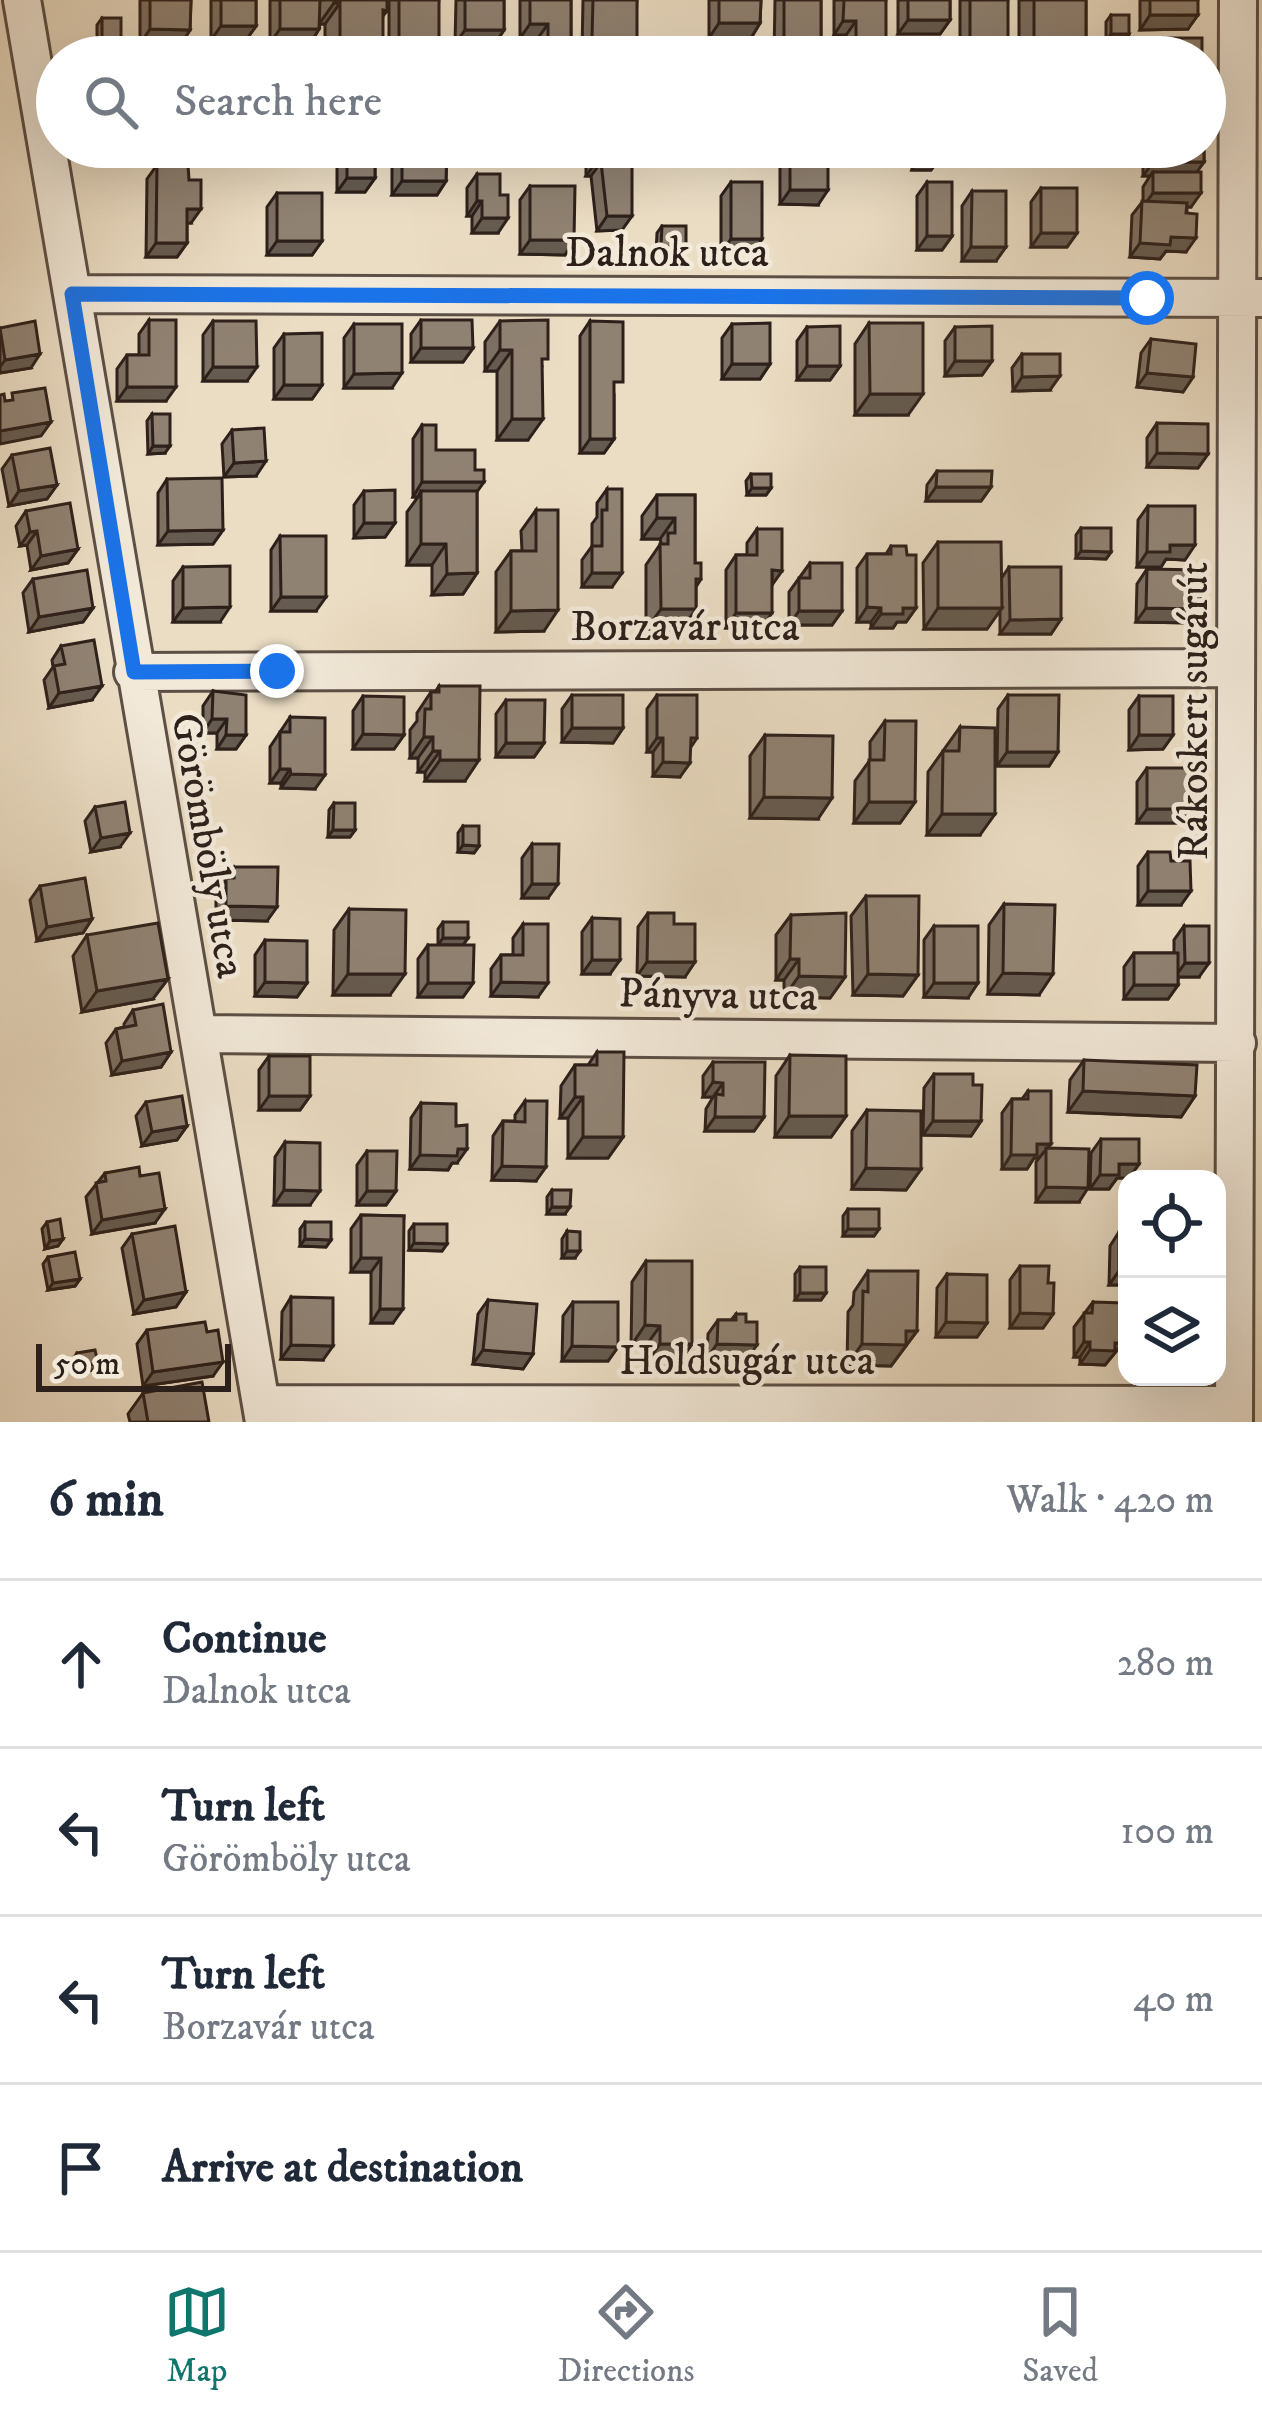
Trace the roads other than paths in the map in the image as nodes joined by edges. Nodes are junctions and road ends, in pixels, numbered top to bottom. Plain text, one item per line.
1 (22, 0) edge
2 (1238, 0) edge
3 (36, 82) edge
4 (51, 168) edge
5 (72, 294) junction
6 (1251, 298) edge
7 (1236, 668) junction
8 (134, 672) junction
9 (198, 1034) junction
10 (1237, 1043) junction
11 (263, 1413) edge
12 (1234, 1413) edge

1 - 3 street, Görömböly utca
2 - 6 street, Rákoskert sugárút
4 - 5 street, Görömböly utca
5 - 6 street, Dalnok utca
5 - 8 street, Görömböly utca
6 - 7 street, Rákoskert sugárút
7 - 8 street, Borzavár utca
7 - 10 street, Rákoskert sugárút
8 - 9 street, Görömböly utca
9 - 10 street, Pányva utca
9 - 11 street, Görömböly utca
10 - 12 street, Rákoskert sugárút
11 - 12 street, Holdsugár utca

